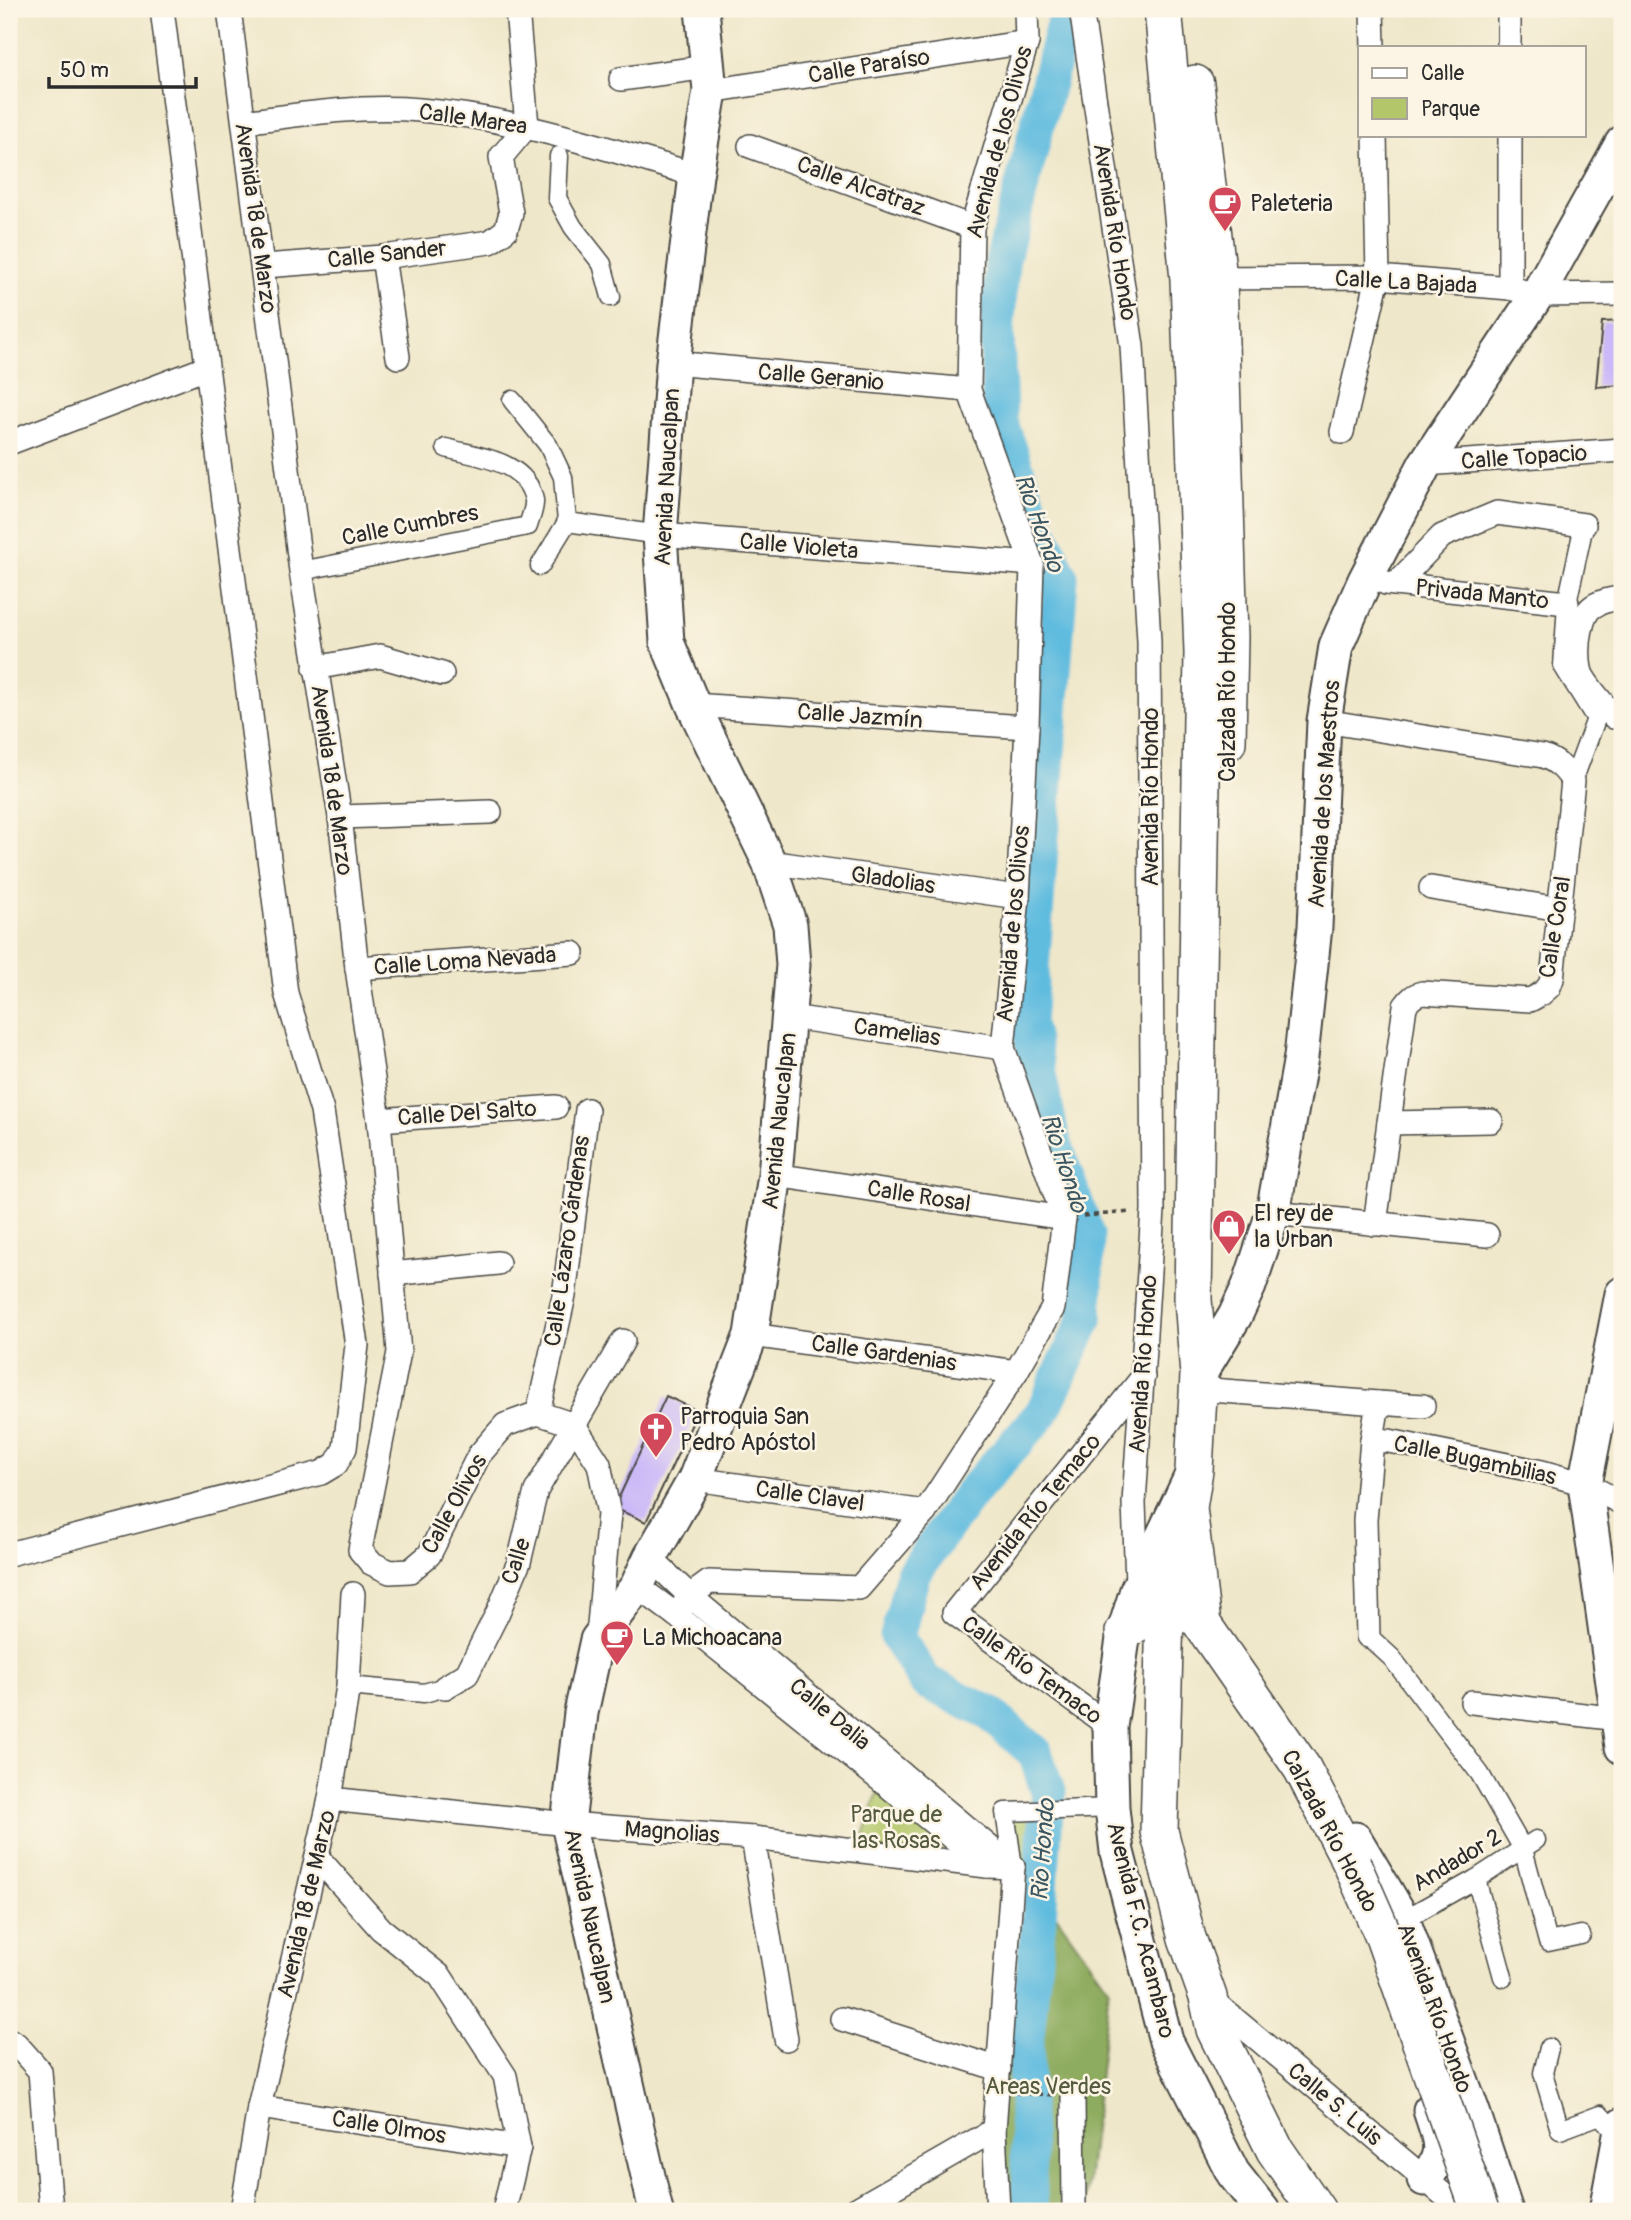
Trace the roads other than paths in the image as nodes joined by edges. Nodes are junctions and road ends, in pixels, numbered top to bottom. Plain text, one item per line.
1 (162, 9) edge
2 (229, 9) edge
3 (517, 9) edge
4 (702, 9) edge
5 (1026, 9) edge
6 (1081, 9) edge
7 (1163, 9) edge
8 (1186, 9) edge
9 (1372, 9) edge
10 (1509, 9) edge
11 (1027, 42) junction
12 (1373, 46) edge
13 (1509, 46) edge
14 (621, 79) dead end
15 (708, 79) junction
16 (244, 122) junction
17 (527, 126) junction
18 (1375, 136) edge
19 (1510, 136) edge
20 (750, 146) dead end
21 (1620, 152) edge
22 (559, 156) dead end
23 (696, 175) junction
24 (972, 227) junction
25 (383, 257) junction
26 (264, 266) junction
27 (1378, 277) junction
28 (1204, 278) junction
29 (1523, 292) junction
30 (1622, 294) edge
31 (611, 297) dead end
32 (398, 357) dead end
33 (673, 363) junction
34 (206, 368) junction
35 (969, 390) junction
36 (512, 400) dead end
37 (1342, 432) dead end
38 (9, 443) edge
39 (446, 448) dead end
40 (1622, 450) edge
41 (1425, 464) junction
42 (567, 522) junction
43 (1584, 525) joint
44 (660, 535) junction
45 (1032, 564) junction
46 (540, 566) dead end
47 (301, 572) junction
48 (1381, 582) junction
49 (1622, 598) edge
50 (1567, 603) junction
51 (315, 668) junction
52 (442, 674) dead end
53 (693, 705) junction
54 (1614, 717) dead end
55 (1324, 720) junction
56 (1027, 727) junction
57 (1573, 781) junction
58 (490, 812) dead end
59 (340, 817) junction
60 (769, 862) junction
61 (1431, 888) dead end
62 (1018, 897) junction
63 (1560, 909) junction
64 (573, 953) dead end
65 (358, 968) junction
66 (791, 1017) junction
67 (1003, 1048) junction
68 (556, 1107) dead end
69 (587, 1110) dead end
70 (379, 1119) junction
71 (1491, 1121) dead end
72 (1390, 1122) junction
73 (775, 1175) junction
74 (1273, 1213) junction
75 (1073, 1217) junction
76 (1375, 1224) junction
77 (1487, 1235) dead end
78 (498, 1263) dead end
79 (392, 1274) junction
80 (1622, 1294) edge
81 (751, 1335) junction
82 (624, 1341) dead end
83 (1016, 1372) junction
84 (1143, 1377) junction
85 (1198, 1382) junction
86 (1378, 1403) junction
87 (1423, 1406) dead end
88 (538, 1413) junction
89 (573, 1425) junction
90 (1372, 1440) junction
91 (1194, 1470) junction
92 (695, 1479) junction
93 (1585, 1484) junction
94 (1622, 1503) edge
95 (1188, 1508) junction
96 (925, 1512) junction
97 (360, 1550) joint
98 (9, 1554) edge
99 (644, 1572) junction
100 (354, 1594) dead end
101 (690, 1596) junction
102 (1151, 1601) junction
103 (954, 1613) joint
104 (676, 1615) junction
105 (1202, 1624) junction
106 (1124, 1632) joint
107 (1368, 1636) joint
108 (597, 1640) junction
109 (348, 1686) junction
110 (445, 1687) joint
111 (1472, 1702) dead end
112 (1110, 1727) junction
113 (833, 1729) junction
114 (1621, 1733) edge
115 (1302, 1768) junction
116 (330, 1799) junction
117 (1112, 1808) junction
118 (568, 1824) junction
119 (753, 1838) junction
120 (1529, 1844) junction
121 (317, 1857) junction
122 (987, 1866) junction
123 (1013, 1867) junction
124 (1476, 1879) junction
125 (1403, 1920) junction
126 (1581, 1935) dead end
127 (1503, 1978) dead end
128 (1208, 1997) junction
129 (842, 2019) dead end
130 (786, 2039) dead end
131 (9, 2040) edge
132 (1549, 2048) dead end
133 (999, 2069) junction
134 (1065, 2096) road end
135 (259, 2107) junction
136 (1474, 2112) junction
137 (994, 2130) junction
138 (1620, 2130) edge
139 (519, 2147) junction
140 (1424, 2179) junction
141 (51, 2211) edge
142 (242, 2211) edge
143 (504, 2211) edge
144 (656, 2211) edge
145 (853, 2211) edge
146 (998, 2211) edge
147 (1074, 2211) edge
148 (1263, 2211) edge
149 (1317, 2211) edge
150 (1334, 2211) edge
151 (1463, 2211) edge
152 (1480, 2211) edge
153 (1506, 2211) edge
154 (1606, 2211) edge

1 - 34 street
2 - 16 street, Avenida 18 de Marzo
3 - 17 street
4 - 15 main road, Avenida Naucalpan
5 - 11 street, Avenida de los Olivos
6 - 84 street, Avenida Río Hondo
7 - 28 main road, Calzada Río Hondo
8 - 28 main road, Calzada Río Hondo
9 - 12 street
10 - 13 street
11 - 15 street, Calle Paraíso
11 - 24 street, Avenida de los Olivos
14 - 15 street
15 - 23 main road, Avenida Naucalpan
16 - 17 street, Calle Marea
16 - 26 street, Avenida 18 de Marzo
17 - 23 street, Calle Marea
17 - 25 street, Calle Sander
18 - 27 street
19 - 29 street
20 - 24 street, Calle Alcatraz
21 - 29 main road, Avenida de los Maestros
22 - 31 street
23 - 33 main road, Avenida Naucalpan
24 - 35 street, Avenida de los Olivos
25 - 26 street, Calle Sander
25 - 32 street
26 - 47 street, Avenida 18 de Marzo
27 - 28 street, Calle La Bajada
27 - 29 street, Calle La Bajada
27 - 37 street
28 - 85 main road, Calzada Río Hondo
29 - 30 street, Calle La Bajada
29 - 41 main road, Avenida de los Maestros
33 - 35 street, Calle Geranio
33 - 44 main road, Avenida Naucalpan
34 - 38 street
34 - 98 street
35 - 45 street, Avenida de los Olivos
36 - 42 street
39 - 47 street, Calle Cumbres
40 - 41 street, Calle Topacio
41 - 48 main road, Avenida de los Maestros
42 - 44 street, Calle Violeta
42 - 46 street
43 - 48 street, Privada Manto
43 - 50 street
44 - 45 street, Calle Violeta
44 - 53 main road, Avenida Naucalpan
45 - 56 street, Avenida de los Olivos
47 - 51 street, Avenida 18 de Marzo
48 - 50 street, Privada Manto
48 - 55 main road, Avenida de los Maestros
49 - 54 street
50 - 57 street
51 - 52 street
51 - 59 street, Avenida 18 de Marzo
53 - 56 street, Calle Jazmín
53 - 60 main road, Avenida Naucalpan
55 - 57 street
55 - 74 main road, Avenida de los Maestros
56 - 62 street, Avenida de los Olivos
57 - 63 street, Calle Coral
58 - 59 street
59 - 65 street, Avenida 18 de Marzo
60 - 62 street, Gladolias
60 - 66 main road, Avenida Naucalpan
61 - 63 street
62 - 67 street, Avenida de los Olivos
63 - 72 street, Calle Coral
64 - 65 street, Calle Loma Nevada
65 - 70 street, Avenida 18 de Marzo
66 - 67 street, Camelias
66 - 73 main road, Avenida Naucalpan
67 - 75 street, Avenida de los Olivos
68 - 70 street, Calle Del Salto
69 - 88 street, Calle Lázaro Cárdenas
70 - 79 street, Avenida 18 de Marzo
71 - 72 street
72 - 76 street, Calle Coral
73 - 75 street, Calle Rosal
73 - 81 main road, Avenida Naucalpan
74 - 76 street
74 - 85 main road, Avenida de los Maestros
75 - 83 street, Avenida de los Olivos
76 - 77 street
78 - 79 street
79 - 97 street, Avenida 18 de Marzo
80 - 93 main road
81 - 83 street, Calle Gardenias
81 - 92 main road, Avenida Naucalpan
82 - 89 street, Calle
83 - 96 street, Avenida de los Olivos
84 - 102 street, Avenida Río Hondo
84 - 103 street, Avenida Río Temaco
85 - 86 street, Calle Bugambilias
85 - 91 main road, Calzada Río Hondo
86 - 87 street
86 - 90 street, Calle Bugambilias
88 - 89 street
88 - 97 street, Calle Olivos
89 - 108 street
89 - 110 street, Calle
90 - 93 street, Calle Bugambilias
90 - 107 street
91 - 95 main road, Calzada Río Hondo
91 - 102 main road, Avenida F.C. Acambaro
92 - 96 street, Calle Clavel
92 - 99 main road, Avenida Naucalpan
93 - 94 street, Calle Bugambilias
93 - 114 main road
95 - 102 main road, Avenida F.C. Acambaro
95 - 105 main road, Calzada Río Hondo
96 - 101 street, Avenida de los Olivos
99 - 101 street, Calle Dalia
99 - 104 street, Calle Dalia
99 - 108 main road, Avenida Naucalpan
100 - 109 street, Avenida 18 de Marzo
101 - 104 street, Avenida de los Olivos
101 - 113 street, Calle Dalia
102 - 105 main road
102 - 106 main road
102 - 128 main road, Avenida F.C. Acambaro
103 - 112 street, Calle Río Temaco
104 - 113 street, Calle Dalia
105 - 115 main road, Calzada Río Hondo
106 - 112 main road, Avenida F.C. Acambaro
107 - 120 street
108 - 118 main road, Avenida Naucalpan
109 - 110 street
109 - 116 street, Avenida 18 de Marzo
111 - 114 street
112 - 117 main road, Avenida F.C. Acambaro
113 - 122 street, Calle Dalia
113 - 123 street, Calle Dalia
115 - 125 main road, Avenida Río Hondo
115 - 140 main road, Avenida Río Hondo
115 - 152 main road, Calzada Río Hondo, bridge
116 - 118 street, Magnolias
116 - 121 street, Avenida 18 de Marzo
117 - 123 street
117 - 148 main road, Avenida F.C. Acambaro
118 - 119 street, Magnolias
118 - 144 main road, Avenida Naucalpan
119 - 122 street, Magnolias
119 - 130 street
120 - 124 street, Andador 2
120 - 126 street
121 - 135 street, Avenida 18 de Marzo
121 - 139 street
122 - 123 street, Magnolias
123 - 133 street
124 - 125 street, Andador 2
124 - 127 street
125 - 136 main road, Avenida Río Hondo
128 - 140 street, Calle S. Luis
128 - 149 main road, Avenida F.C. Acambaro
128 - 150 main road, Avenida F.C. Acambaro
129 - 133 street
131 - 141 street
132 - 138 street
133 - 137 street
134 - 147 street
135 - 139 street, Calle Olmos
135 - 142 street, Avenida 18 de Marzo
136 - 140 main road
136 - 153 main road, Avenida Río Hondo
137 - 145 street
137 - 146 street
138 - 154 main road
139 - 143 street
140 - 151 street, Calle S. Luis

